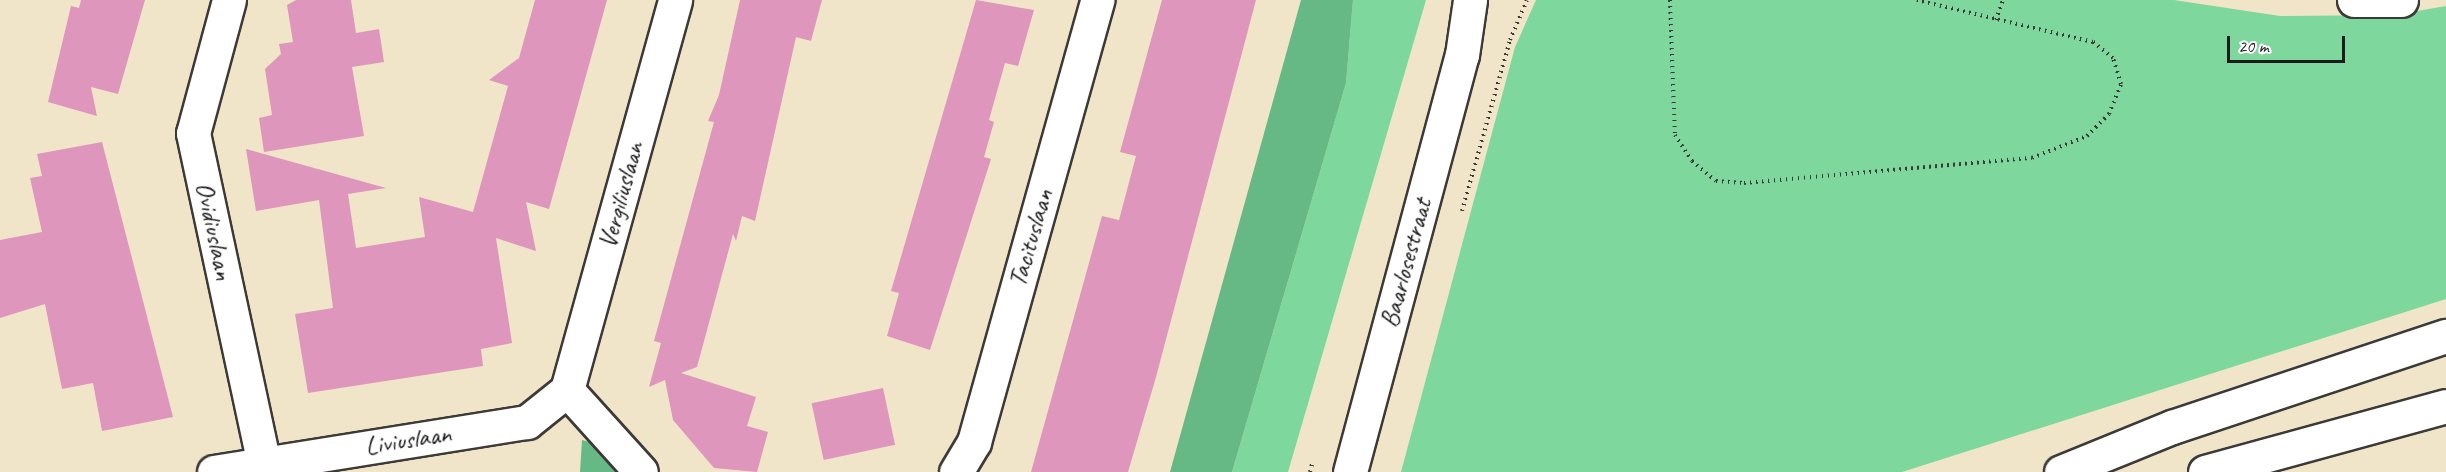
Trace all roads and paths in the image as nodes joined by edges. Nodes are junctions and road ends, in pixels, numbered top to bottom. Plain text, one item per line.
1 (229, 0) edge
2 (675, 0) edge
3 (1097, 0) edge
4 (1470, 0) edge
5 (1488, 0) edge
6 (1670, 0) edge
7 (1917, 0) edge
8 (2003, 0) edge
9 (2354, 0) edge
10 (2401, 0) edge
11 (1996, 20) junction
12 (1462, 55) junction
13 (2446, 336) edge
14 (567, 390) junction
15 (2446, 406) edge
16 (240, 469) edge
17 (641, 472) edge
18 (956, 472) edge
19 (1350, 472) edge
20 (2061, 472) edge
21 (2205, 472) edge

1 - 16 main road, Ovidiuslaan
2 - 14 main road, Vergiliuslaan
3 - 18 main road, Tacituslaan
4 - 12 main road, Baarlosestraat
5 - 12 main road, Baarlosestraat
6 - 11 path
7 - 11 path
8 - 11 path
9 - 10 main road
12 - 19 main road, Baarlosestraat
13 - 20 main road
14 - 16 main road, Liviuslaan
14 - 17 main road
15 - 21 main road

